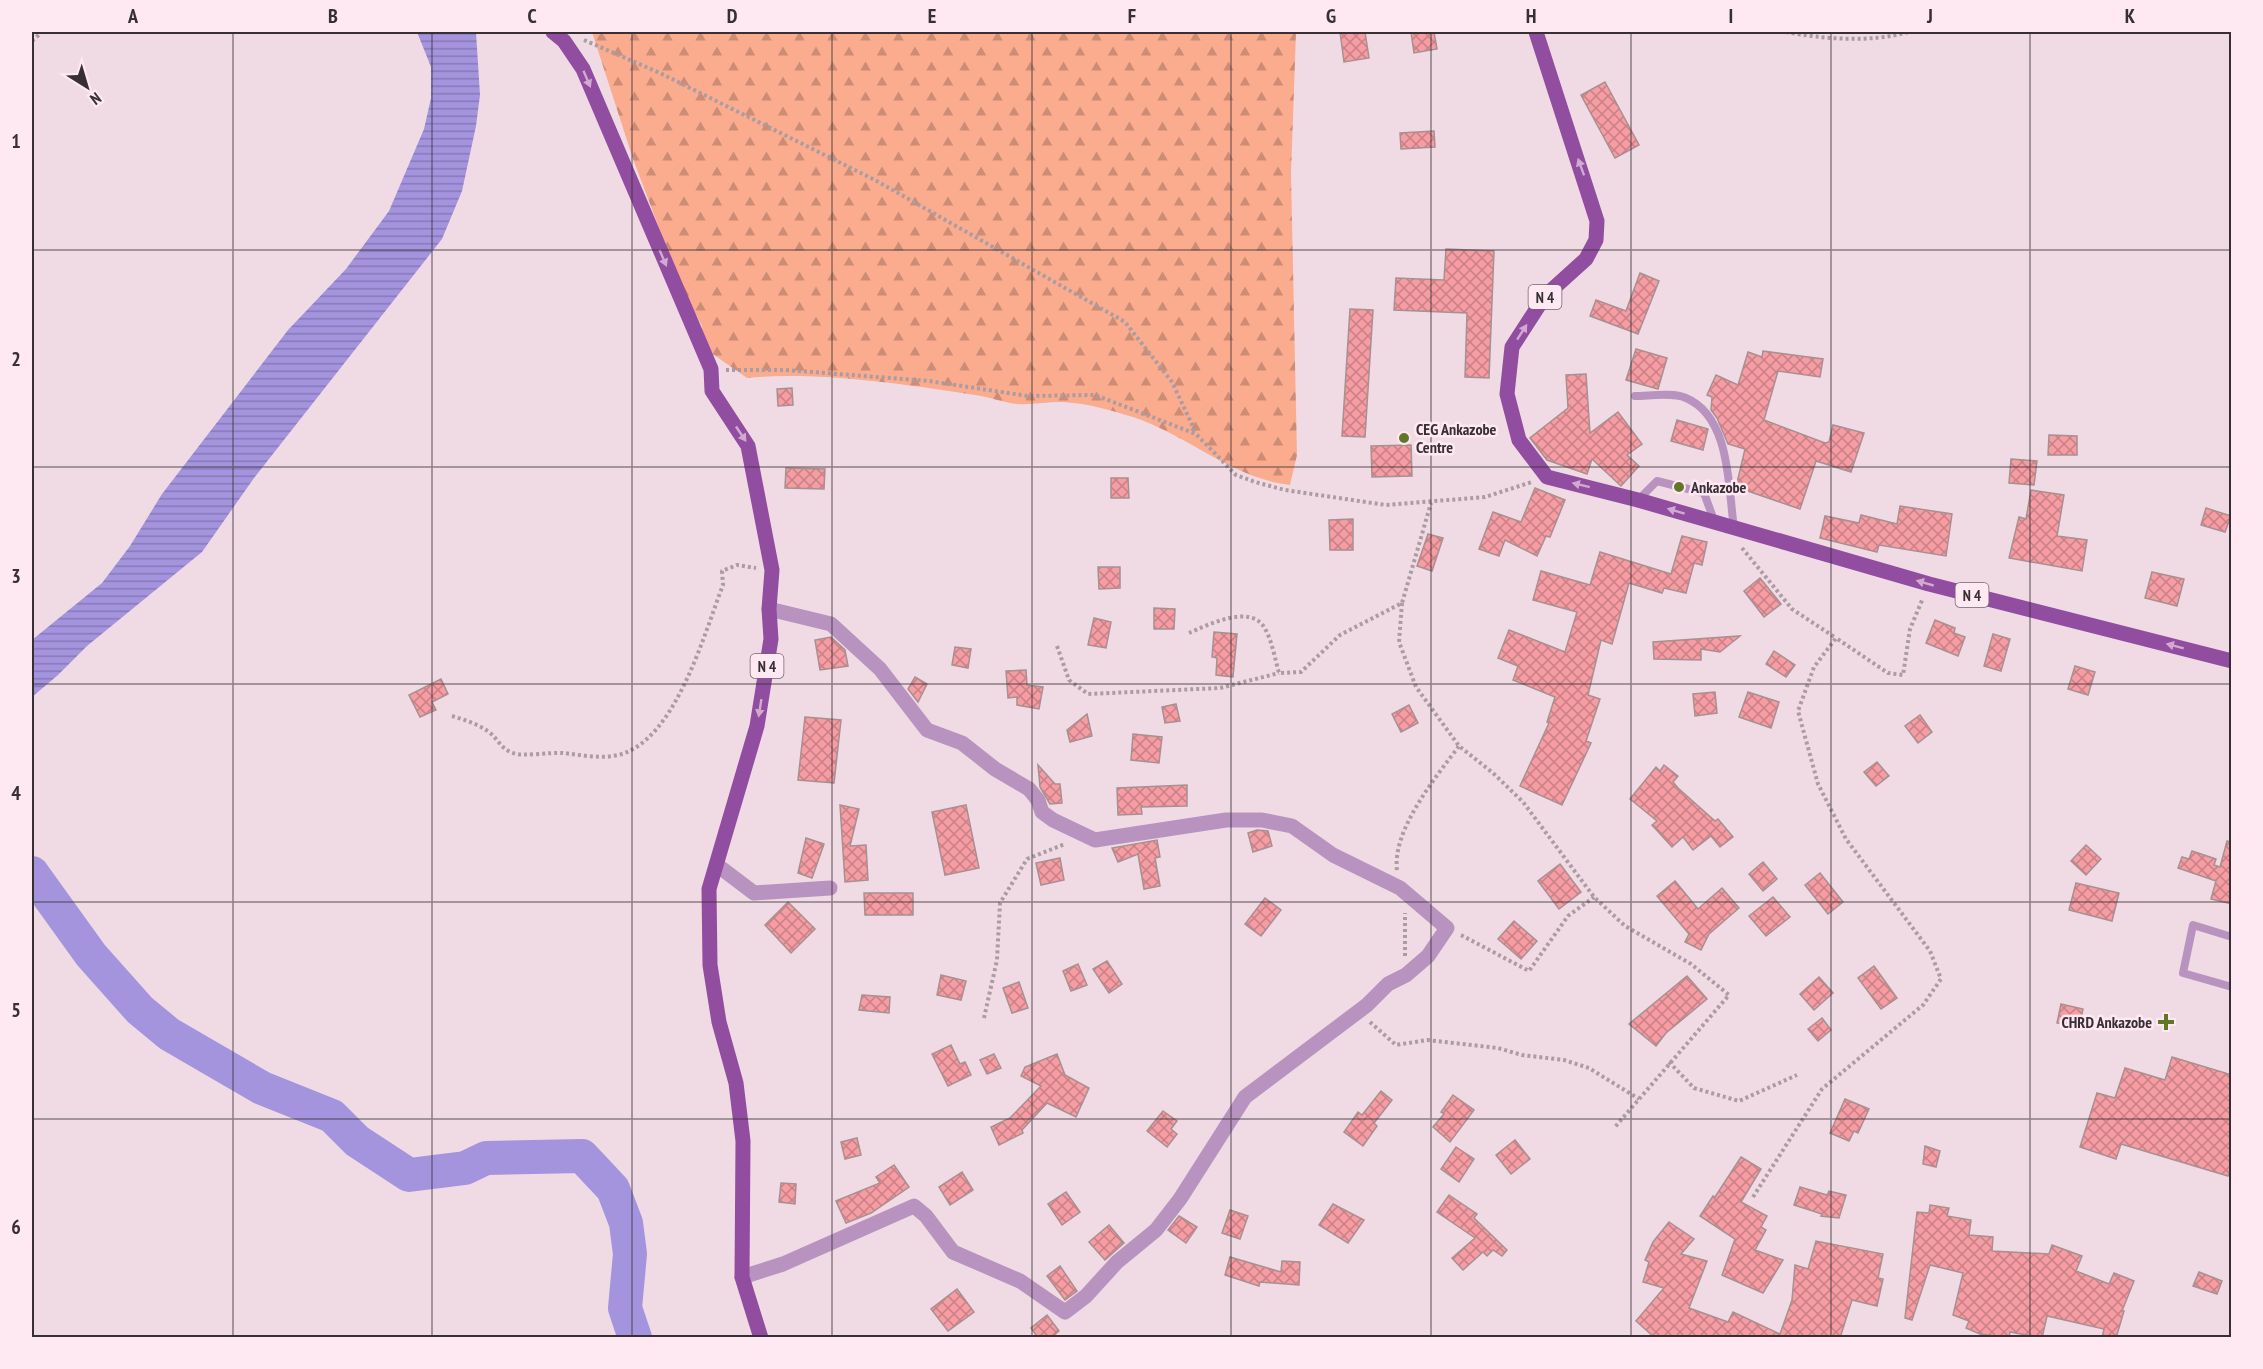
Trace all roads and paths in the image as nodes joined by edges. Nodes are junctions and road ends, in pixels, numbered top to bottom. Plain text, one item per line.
1 (42, 32) edge
2 (553, 32) edge
3 (1536, 32) edge
4 (1786, 32) edge
5 (1908, 32) edge
6 (575, 36) dead end
7 (32, 40) edge
8 (711, 369) junction
9 (1635, 396) dead end
10 (1196, 434) junction
11 (1547, 477) junction
12 (1638, 500) junction
13 (1431, 502) junction
14 (1715, 523) junction
15 (1735, 536) junction
16 (772, 570) junction
17 (1929, 584) junction
18 (1402, 603) junction
19 (769, 609) junction
20 (1189, 633) dead end
21 (1836, 638) junction
22 (1057, 646) dead end
23 (2232, 661) edge
24 (1279, 673) junction
25 (452, 716) dead end
26 (1460, 746) junction
27 (1095, 840) junction
28 (717, 865) junction
29 (830, 888) dead end
30 (1400, 888) junction
31 (1594, 897) junction
32 (1447, 928) junction
33 (2232, 937) edge
34 (1406, 975) junction
35 (2232, 987) edge
36 (1358, 1011) junction
37 (984, 1018) dead end
38 (1669, 1062) junction
39 (1797, 1075) dead end
40 (1639, 1099) junction
41 (1615, 1127) dead end
42 (1753, 1197) dead end
43 (742, 1278) junction
44 (761, 1338) edge

1 - 7 path
2 -> 8 main road, N 4
11 -> 3 main road, N 4
4 - 5 path
6 - 10 path
8 - 10 path
8 -> 16 main road, N 4
9 - 15 lane
10 - 13 path
12 -> 11 main road, N 4
11 - 13 path
14 -> 12 main road, N 4
12 - 14 lane
13 - 18 path
14 - 15 main road, N 4
17 -> 15 main road, N 4
15 - 21 path
16 - 19 main road, N 4
16 - 25 path
17 - 21 path
23 -> 17 main road, N 4
18 - 24 path
18 - 26 path
19 - 27 street
19 -> 28 main road, N 4
20 - 24 path
21 - 42 path
22 - 24 path
26 - 30 path
26 - 31 path
27 - 30 street
27 - 37 path
28 - 29 street
28 - 43 main road, N 4
30 - 32 street
30 - 34 path
31 - 32 path
31 - 38 path
32 - 34 street
33 - 35 lane
34 - 36 street
36 - 40 path
36 - 43 street
38 - 39 path
38 - 40 path
40 - 41 path
43 - 44 main road, N 4

